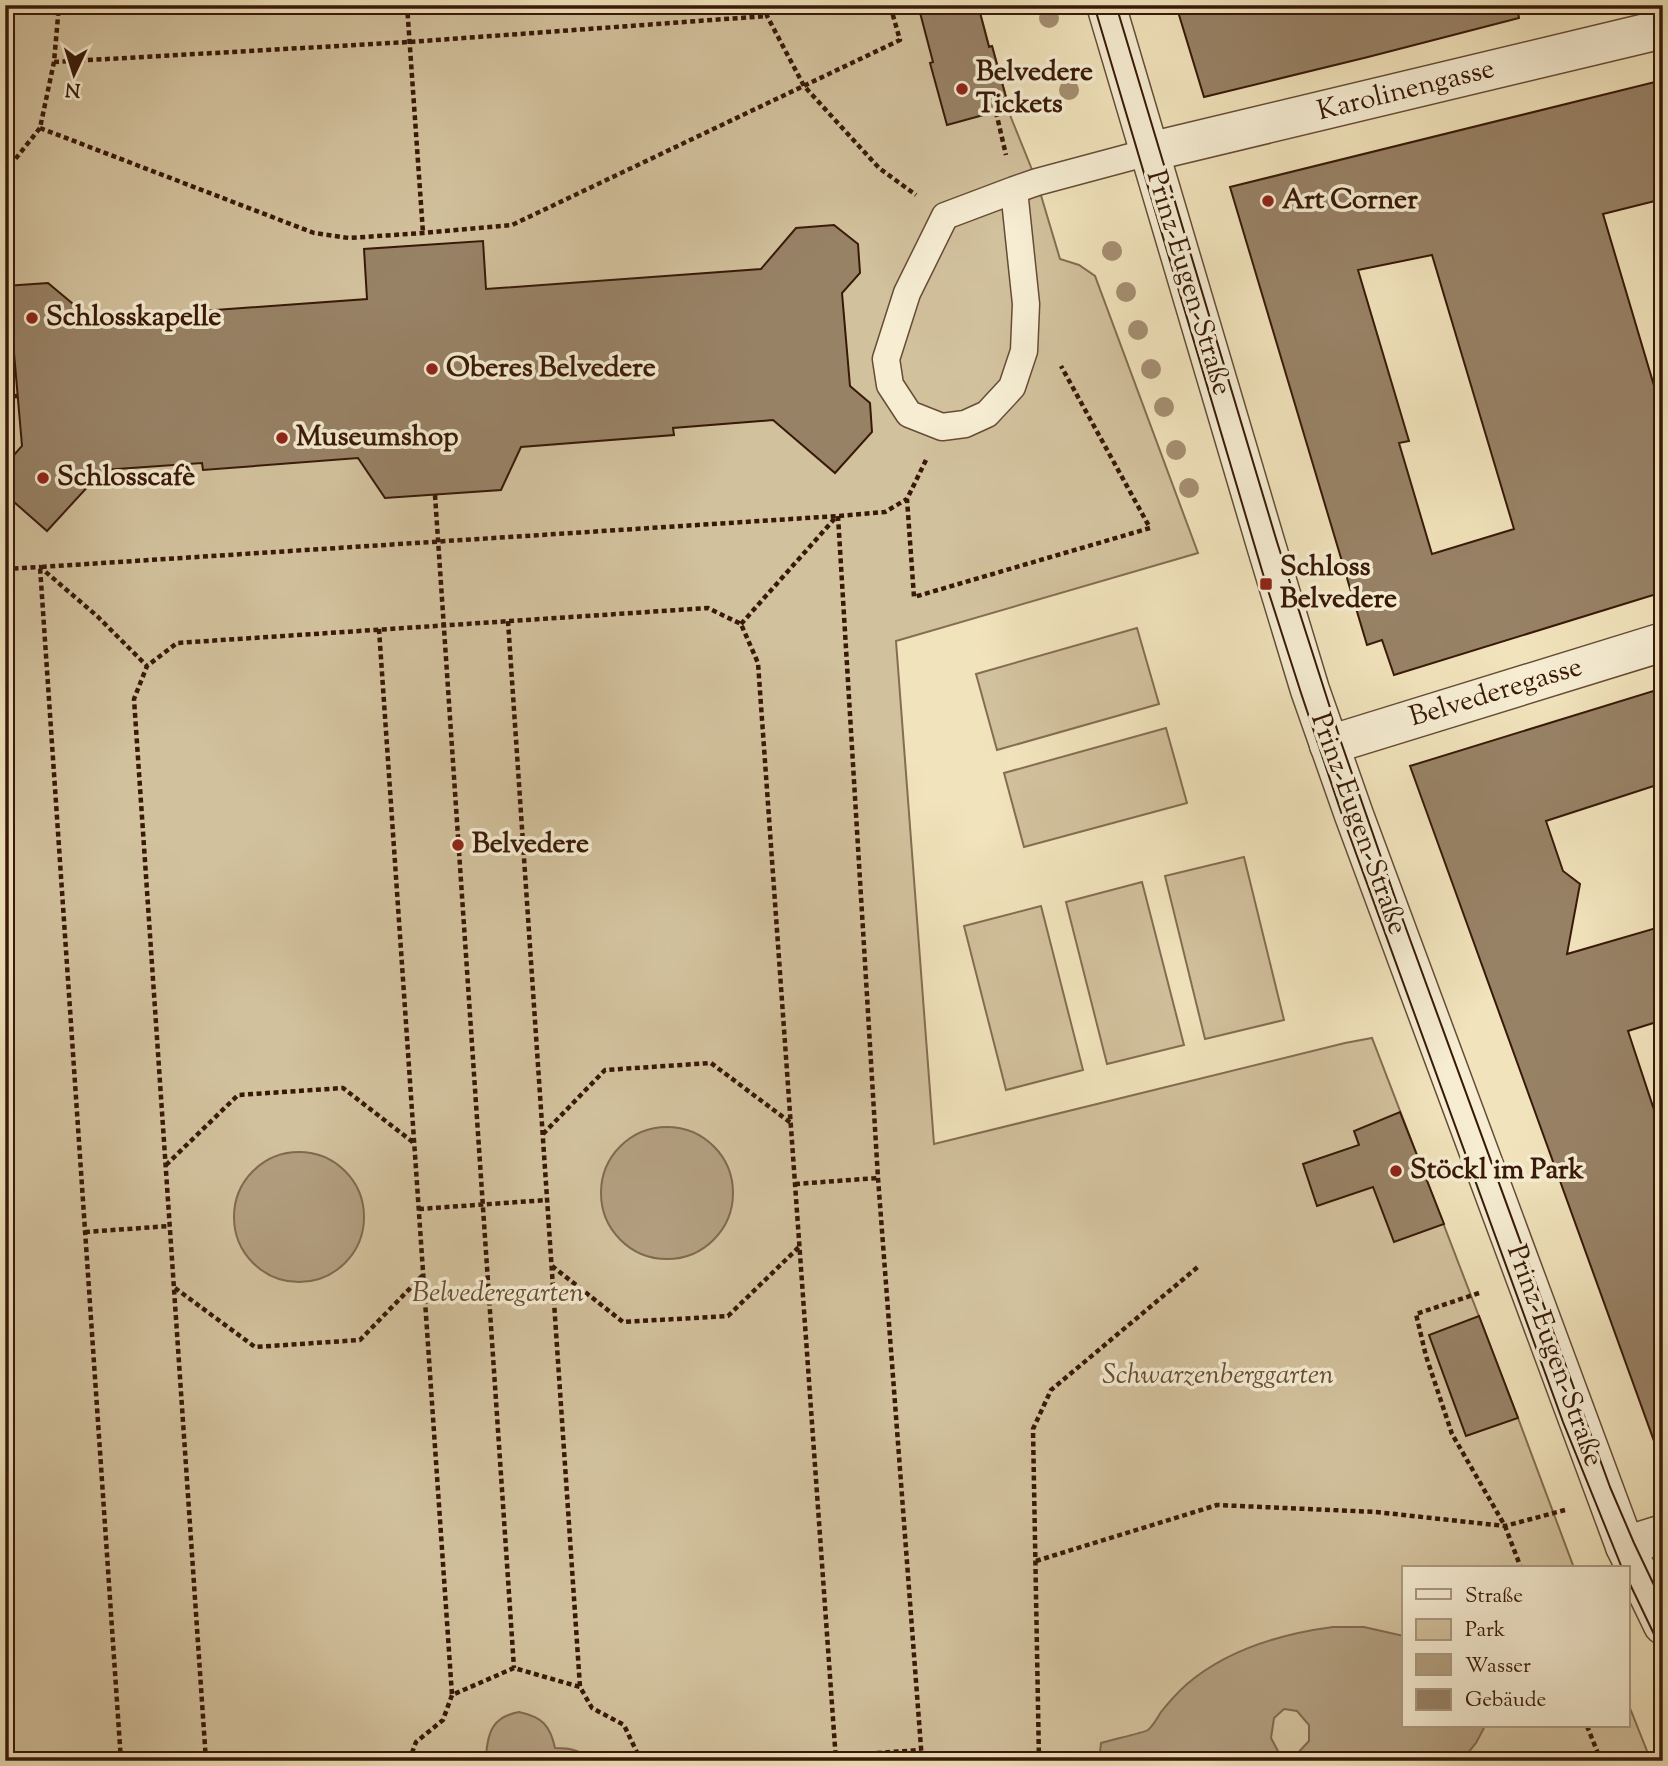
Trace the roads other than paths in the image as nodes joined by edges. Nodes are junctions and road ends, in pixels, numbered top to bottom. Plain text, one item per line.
1 (1105, 5) edge
2 (1663, 29) edge
3 (1150, 152) junction
4 (1014, 190) junction
5 (1663, 642) edge
6 (1329, 746) junction
7 (1663, 1534) edge
8 (1625, 1546) junction
9 (1663, 1625) edge

1 - 3 street, Prinz-Eugen-Straße
2 - 3 street, Karolinengasse
3 - 4 lane
3 - 6 street, Prinz-Eugen-Straße
4 - 4 lane
5 - 6 street, Belvederegasse
6 - 8 street, Prinz-Eugen-Straße
7 - 8 street
8 - 9 street, Prinz-Eugen-Straße

